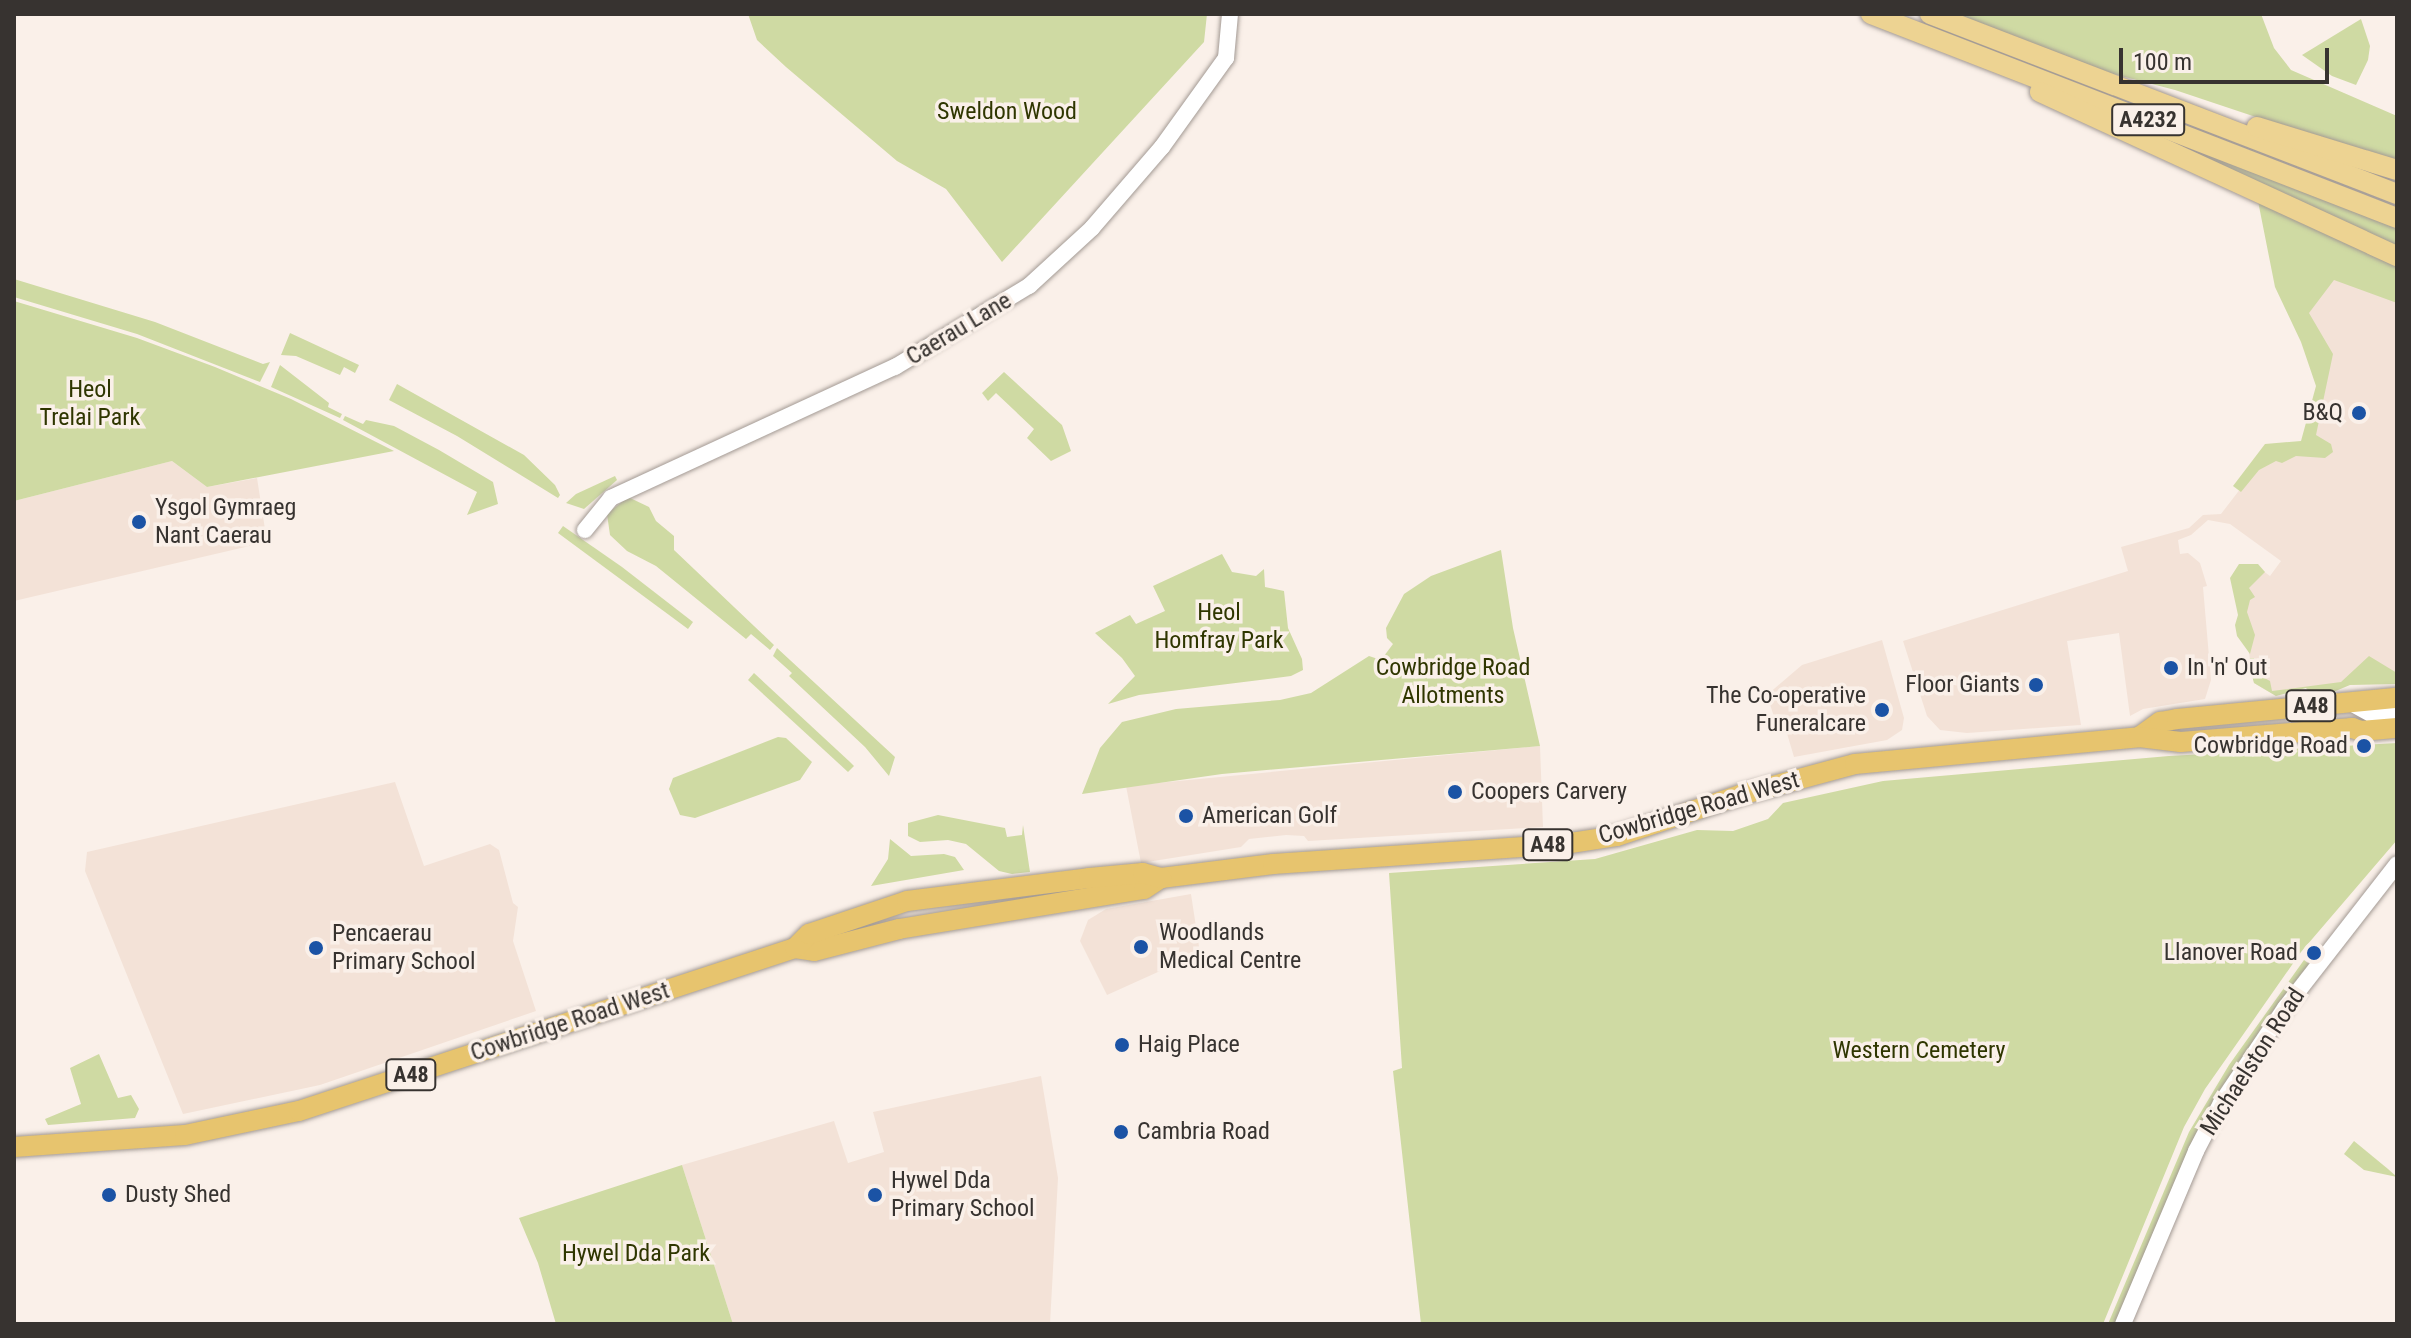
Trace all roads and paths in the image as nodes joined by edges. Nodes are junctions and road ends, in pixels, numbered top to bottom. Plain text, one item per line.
1 (1230, 14) edge
2 (1871, 14) edge
3 (1930, 14) edge
4 (1899, 25) junction
5 (2100, 79) junction
6 (2397, 170) edge
7 (2397, 194) edge
8 (2397, 218) edge
9 (2397, 256) edge
10 (585, 530) dead end
11 (2397, 698) edge
12 (2349, 702) junction
13 (2397, 713) edge
14 (2397, 728) edge
15 (2139, 737) junction
16 (2397, 864) edge
17 (14, 1147) edge
18 (2123, 1324) edge

1 - 10 street, Caerau Lane
2 - 4 main road, A4232
3 - 5 main road, A4232
4 - 8 main road, A4232
4 - 9 main road
5 - 6 main road
5 - 7 main road, A4232
11 - 12 highway, Cowbridge Road West / A48
12 - 13 street, Cowbridge Road West
12 - 15 highway, Cowbridge Road West / A48
14 - 15 highway, Cowbridge Road West / A48
15 - 17 highway, Cowbridge Road West / A48
16 - 18 street, Michaelston Road

